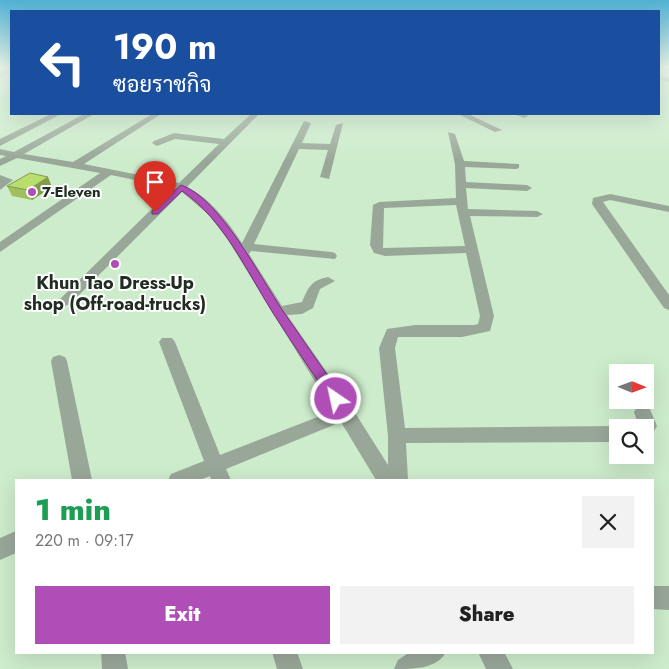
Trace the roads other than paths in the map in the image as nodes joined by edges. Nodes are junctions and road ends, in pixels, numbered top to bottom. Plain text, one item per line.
1 (55, 115) edge
2 (88, 115) edge
3 (155, 115) edge
4 (254, 115) edge
5 (464, 115) edge
6 (307, 124) dead end
7 (340, 125) dead end
8 (498, 130) dead end
9 (451, 134) dead end
10 (226, 142) junction
11 (0, 143) edge
12 (157, 143) dead end
13 (296, 146) junction
14 (333, 147) junction
15 (0, 152) edge
16 (16, 155) junction
17 (0, 163) edge
18 (460, 164) junction
19 (76, 165) junction
20 (516, 166) dead end
21 (110, 171) junction
22 (325, 177) dead end
23 (0, 178) edge
24 (461, 185) junction
25 (0, 187) edge
26 (181, 187) junction
27 (527, 188) dead end
28 (463, 207) junction
29 (669, 209) edge
30 (537, 214) dead end
31 (0, 248) edge
32 (472, 249) junction
33 (246, 251) junction
34 (330, 256) dead end
35 (328, 281) dead end
36 (65, 300) dead end
37 (669, 305) edge
38 (278, 312) junction
39 (167, 342) dead end
40 (59, 362) dead end
41 (346, 413) junction
42 (609, 434) edge
43 (397, 436) junction
44 (218, 473) edge
45 (82, 479) edge
46 (184, 479) edge
47 (386, 479) edge
48 (398, 479) edge
49 (15, 542) edge
50 (0, 548) edge
51 (654, 596) edge
52 (669, 598) edge
53 (113, 654) edge
54 (285, 654) edge
55 (431, 654) edge
56 (491, 654) edge
57 (115, 669) edge
58 (290, 669) edge
59 (406, 669) edge
60 (500, 669) edge

1 - 11 street
2 - 16 street
3 - 19 street
4 - 10 street
5 - 8 street
6 - 13 street
7 - 14 street
9 - 18 street
10 - 12 street
10 - 26 street
13 - 14 street
13 - 33 street
14 - 22 street
15 - 16 street
16 - 17 street
16 - 19 street
18 - 20 street
18 - 24 street
19 - 21 street
21 - 26 street
21 - 31 street
23 - 25 street
24 - 27 street
24 - 28 street
26 - 33 street
26 - 36 street
28 - 30 street
28 - 32 street
28 - 32 street
29 - 37 street
32 - 43 street
33 - 34 street
33 - 38 street
35 - 38 street
38 - 41 street
39 - 44 street
40 - 45 street
41 - 44 street
41 - 47 street
42 - 43 street
43 - 48 street
44 - 46 street
49 - 50 street
51 - 52 street
53 - 57 street
54 - 58 street
55 - 59 street
56 - 60 street

